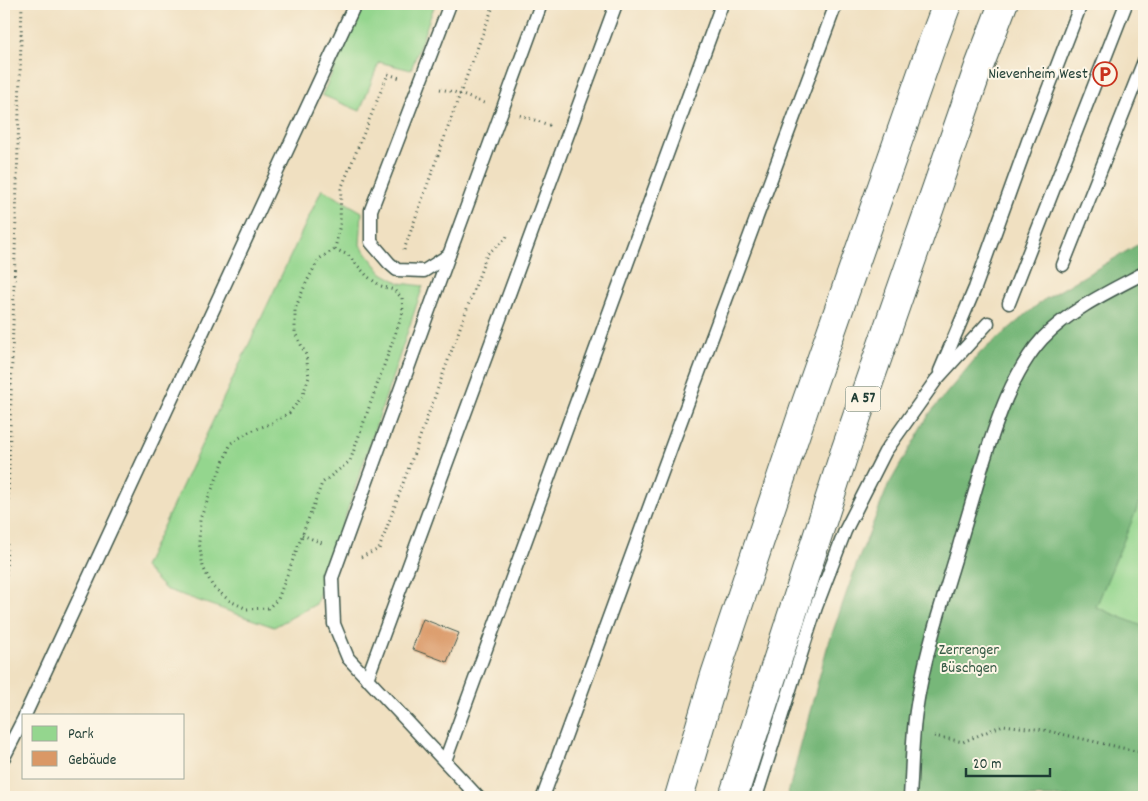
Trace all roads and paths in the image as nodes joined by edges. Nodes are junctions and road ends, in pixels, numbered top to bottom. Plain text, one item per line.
1 (22, 4) edge
2 (355, 4) edge
3 (450, 4) edge
4 (494, 4) edge
5 (541, 4) edge
6 (616, 4) edge
7 (722, 4) edge
8 (836, 4) edge
9 (947, 4) edge
10 (1003, 4) edge
11 (1081, 4) edge
12 (1126, 4) edge
13 (1144, 61) edge
14 (419, 84) junction
15 (509, 230) dead end
16 (335, 249) junction
17 (449, 255) junction
18 (1063, 264) dead end
19 (397, 270) junction
20 (1144, 273) edge
21 (389, 290) junction
22 (1009, 303) dead end
23 (988, 323) dead end
24 (936, 380) junction
25 (302, 535) junction
26 (342, 551) junction
27 (4, 645) edge
28 (368, 679) junction
29 (25, 714) edge
30 (22, 720) edge
31 (914, 733) junction
32 (1144, 753) edge
33 (4, 757) edge
34 (445, 761) junction
35 (478, 797) edge
36 (543, 797) edge
37 (679, 797) edge
38 (733, 797) edge
39 (756, 797) edge
40 (910, 797) edge

1 - 27 path
2 - 29 lane
3 - 14 lane
4 - 19 path
5 - 17 lane
6 - 28 lane
7 - 34 lane
8 - 36 lane
9 - 37 highway
10 - 38 highway, A 57
11 - 24 lane
12 - 22 lane
13 - 18 lane
14 - 16 path
14 - 19 lane
15 - 26 path
16 - 21 path
16 - 25 path
17 - 19 lane
17 - 26 lane
19 - 21 path
20 - 31 lane
21 - 25 path
23 - 24 lane
24 - 39 lane
25 - 26 path
26 - 28 lane
28 - 34 lane
30 - 33 lane
31 - 32 path
31 - 40 lane
34 - 35 lane

